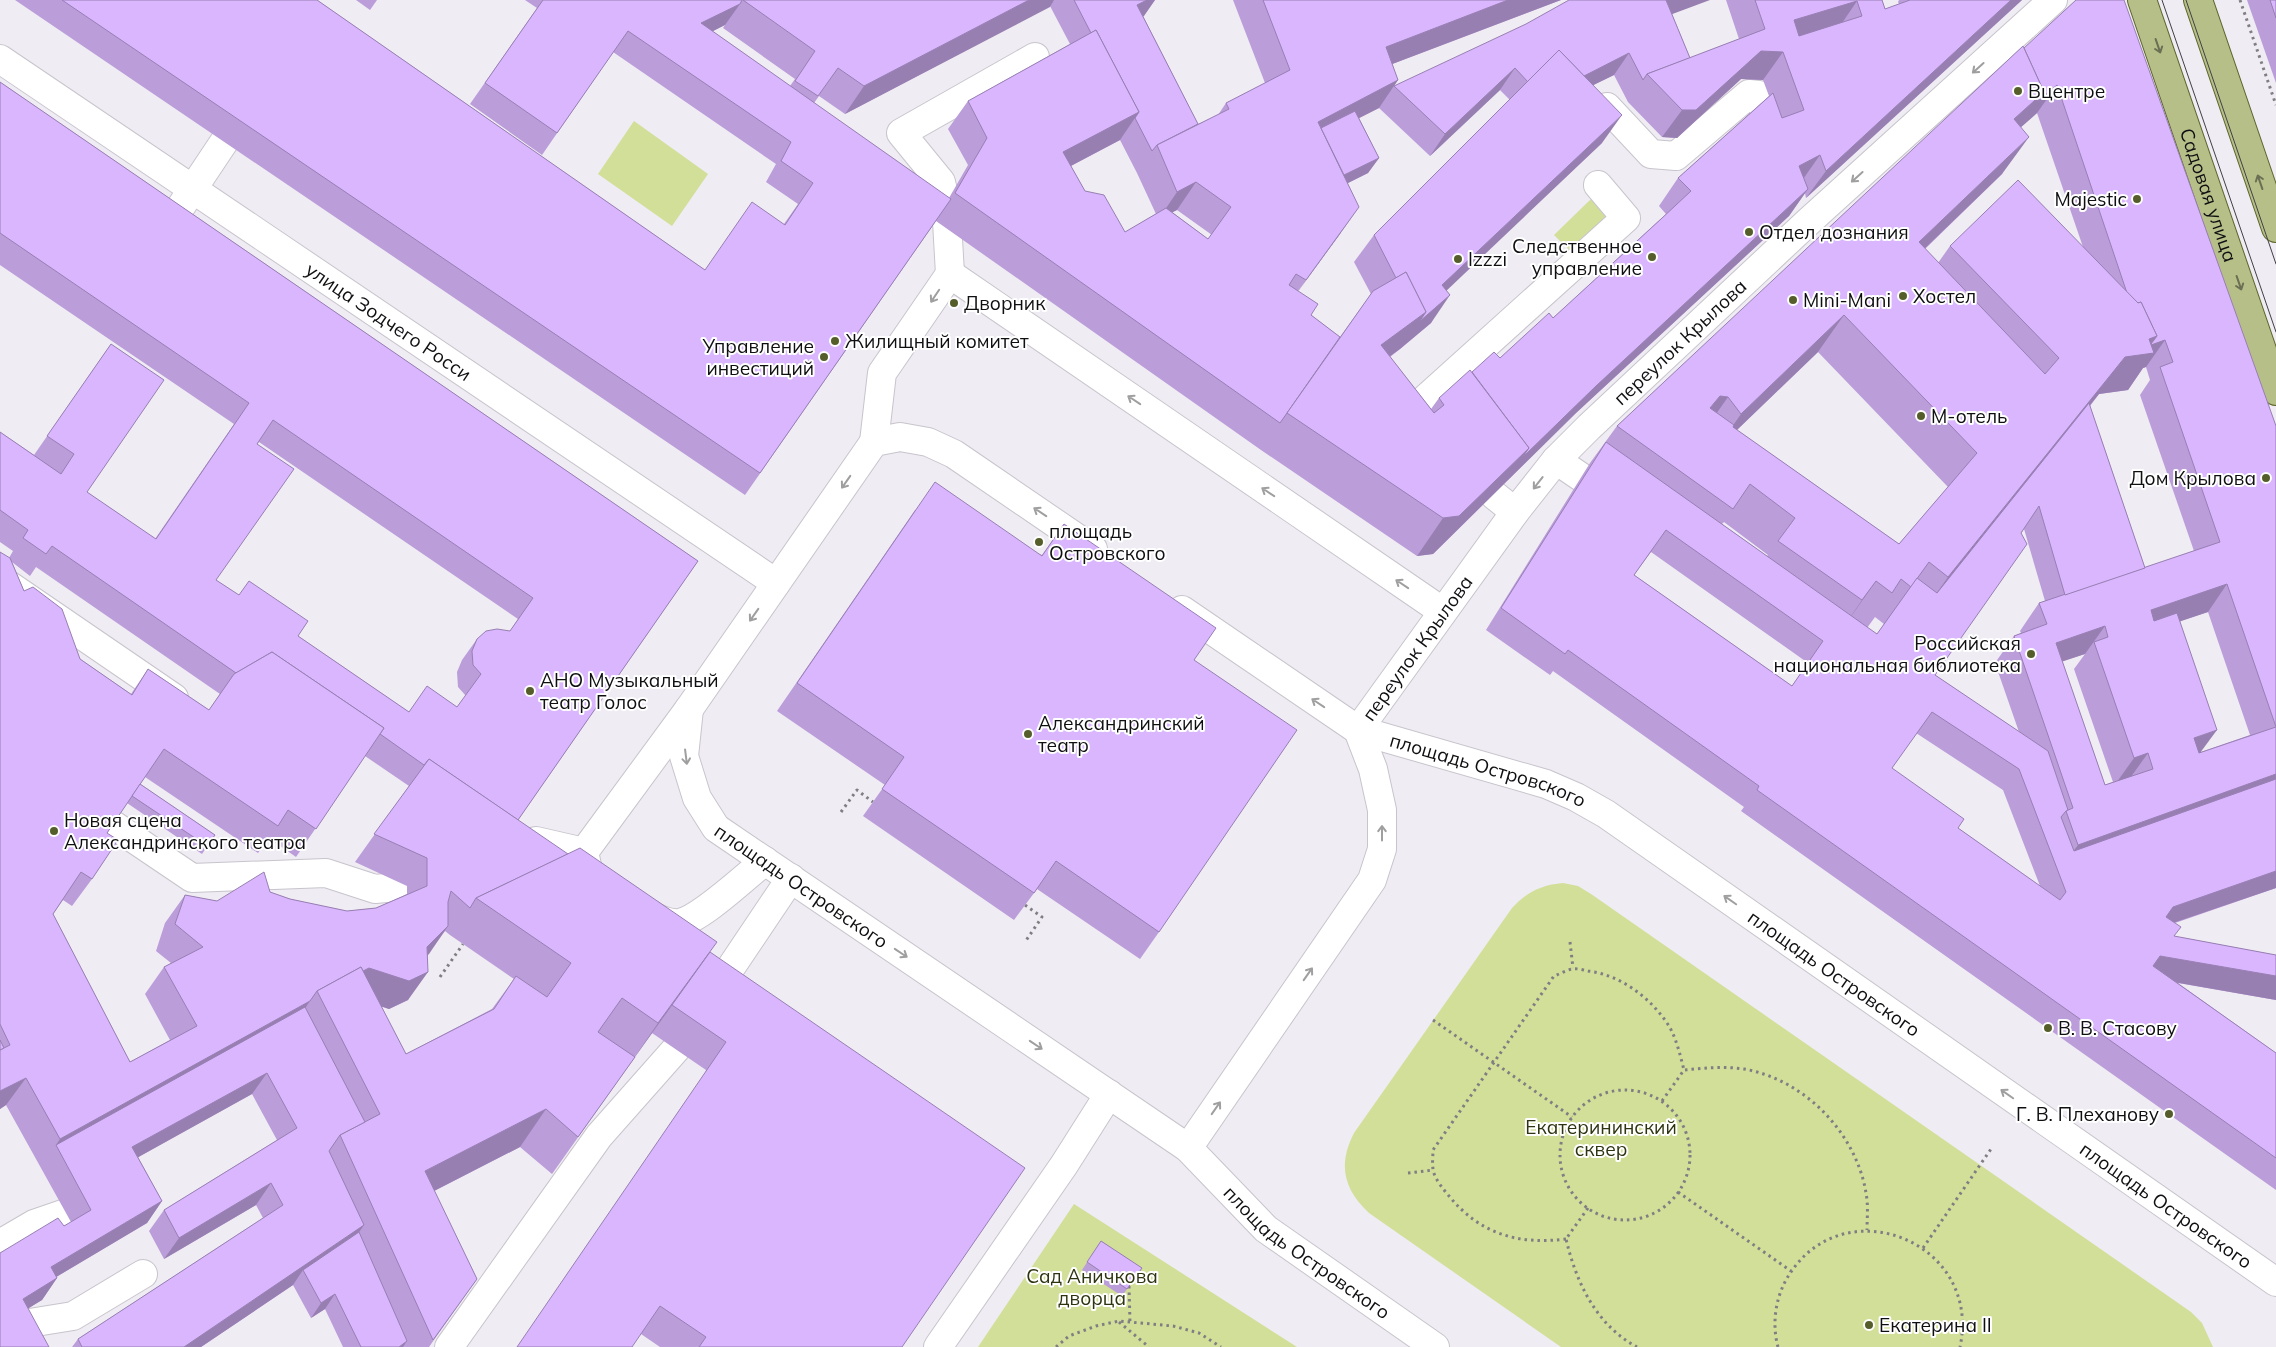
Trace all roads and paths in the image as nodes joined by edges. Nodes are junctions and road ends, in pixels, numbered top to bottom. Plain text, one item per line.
1 (2052, 0) edge
2 (2142, 0) edge
3 (2198, 0) edge
4 (2240, 0) edge
5 (1035, 56) dead end
6 (0, 59) edge
7 (2276, 105) edge
8 (1607, 107) edge
9 (1774, 141) edge
10 (224, 142) dead end
11 (1598, 185) dead end
12 (193, 190) junction
13 (170, 223) edge
14 (2276, 228) edge
15 (950, 274) junction
16 (2276, 392) edge
17 (1433, 416) edge
18 (874, 442) junction
19 (1556, 460) junction
20 (1581, 478) edge
21 (1494, 495) edge
22 (1515, 512) junction
23 (1116, 564) edge
24 (0, 579) edge
25 (776, 584) junction
26 (1164, 598) edge
27 (1442, 611) junction
28 (104, 650) junction
29 (88, 673) edge
30 (183, 705) edge
31 (689, 709) junction
32 (1358, 730) junction
33 (873, 802) dead end
34 (842, 812) dead end
35 (112, 824) edge
36 (505, 852) edge
37 (584, 852) junction
38 (765, 860) junction
39 (791, 878) junction
40 (407, 886) dead end
41 (1025, 905) edge
42 (1025, 942) dead end
43 (1570, 942) dead end
44 (463, 944) dead end
45 (1574, 969) junction
46 (440, 977) dead end
47 (713, 994) edge
48 (1433, 1020) dead end
49 (676, 1049) dead end
50 (1494, 1063) junction
51 (1684, 1070) junction
52 (1109, 1094) junction
53 (1662, 1101) junction
54 (1572, 1117) junction
55 (1188, 1148) junction
56 (1991, 1149) dead end
57 (1433, 1170) junction
58 (1408, 1173) dead end
59 (1678, 1192) junction
60 (1588, 1208) junction
61 (66, 1213) dead end
62 (1867, 1230) junction
63 (1566, 1239) junction
64 (0, 1244) edge
65 (1923, 1248) junction
66 (1791, 1271) junction
67 (143, 1274) dead end
68 (2276, 1282) edge
69 (1129, 1286) edge
70 (1119, 1321) junction
71 (1130, 1322) junction
72 (11, 1326) edge
73 (449, 1347) edge
74 (938, 1347) edge
75 (1056, 1347) edge
76 (1149, 1347) edge
77 (1221, 1347) edge
78 (1434, 1347) edge
79 (1637, 1347) edge
80 (1778, 1347) edge
81 (1960, 1347) edge

1 -> 19 street, переулок Крылова
2 -> 16 main road, Садовая улица
14 -> 3 main road
4 - 7 path
5 - 15 street
6 - 12 street, улица Зодчего Росси
8 - 9 street
10 - 12 street
11 - 17 street
12 - 13 street
12 - 25 street, улица Зодчего Росси
15 -> 18 street
27 -> 15 street
23 -> 18 street
18 -> 25 street, площадь Островского
19 - 20 street
19 -> 22 street, переулок Крылова
21 - 22 street
22 - 27 street, переулок Крылова
24 - 28 street
25 -> 31 street, площадь Островского
32 -> 26 street, площадь Островского
27 - 32 street, переулок Крылова
28 - 29 street
28 - 30 street
31 - 37 street
31 -> 38 street, площадь Островского
55 -> 32 street, площадь Островского
68 -> 32 street, площадь Островского
33 - 34 path
35 - 40 street
36 - 37 street
37 - 38 street
38 - 39 street, площадь Островского
39 - 47 street
39 -> 52 street, площадь Островского
41 - 42 path
43 - 45 path
44 - 46 path
45 - 50 path
45 - 51 path
48 - 50 path
49 - 73 street
50 - 54 path
50 - 57 path
51 - 53 path
51 - 62 path
52 - 55 street, площадь Островского
52 - 74 street
53 - 54 path
53 - 59 path
54 - 60 path
55 - 78 street, площадь Островского
56 - 65 path
57 - 58 path
57 - 63 path
59 - 60 path
59 - 66 path
60 - 63 path
61 - 64 street
62 - 65 path
62 - 66 path
63 - 79 path
65 - 81 path
66 - 80 path
67 - 72 street
69 - 71 path
70 - 71 path
70 - 75 path
70 - 76 path
71 - 77 path

